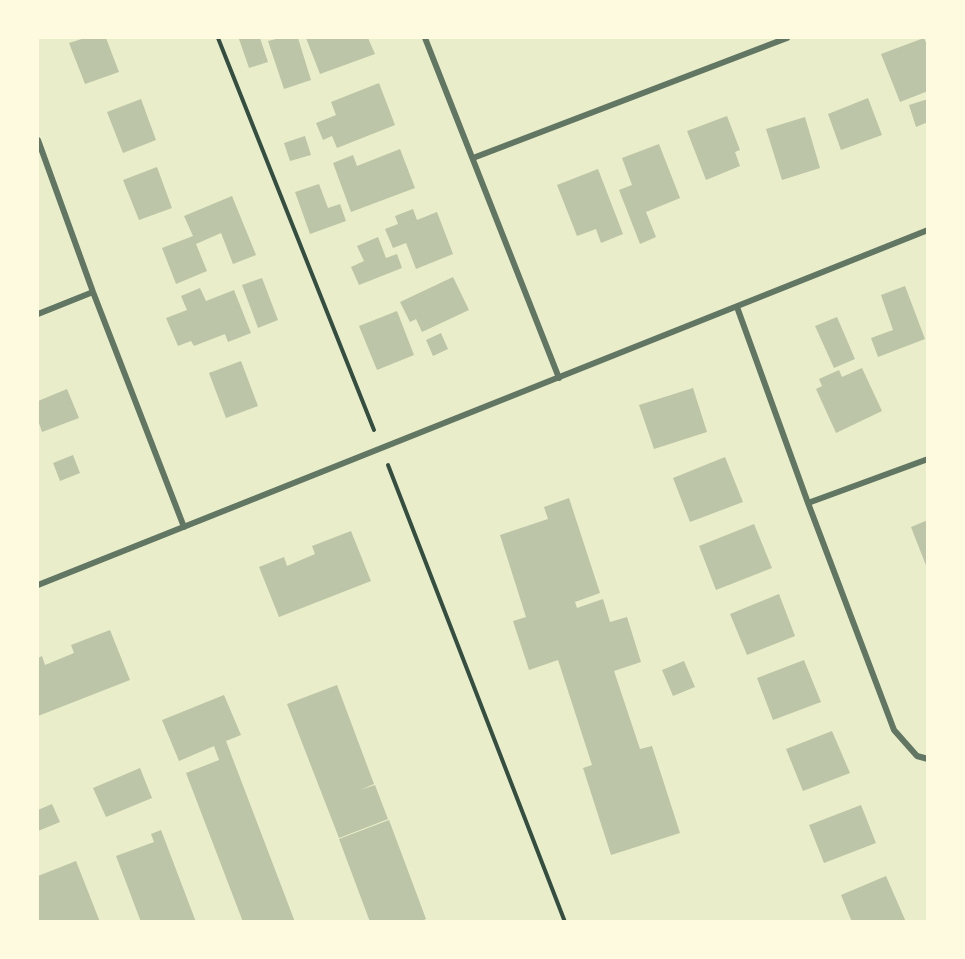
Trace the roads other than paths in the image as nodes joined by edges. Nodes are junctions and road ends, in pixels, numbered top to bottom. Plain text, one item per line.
1 (425, 38) edge
2 (787, 38) edge
3 (38, 140) edge
4 (473, 158) junction
5 (927, 230) edge
6 (93, 292) junction
7 (737, 307) junction
8 (38, 314) edge
9 (559, 378) junction
10 (927, 459) edge
11 (808, 503) junction
12 (184, 527) junction
13 (38, 585) edge
14 (927, 759) edge

1 - 4 street
2 - 4 street
3 - 6 street
4 - 9 street
5 - 7 street
6 - 8 street
6 - 12 street
7 - 9 street
7 - 11 street
9 - 12 street
10 - 11 street
11 - 14 street
12 - 13 street

